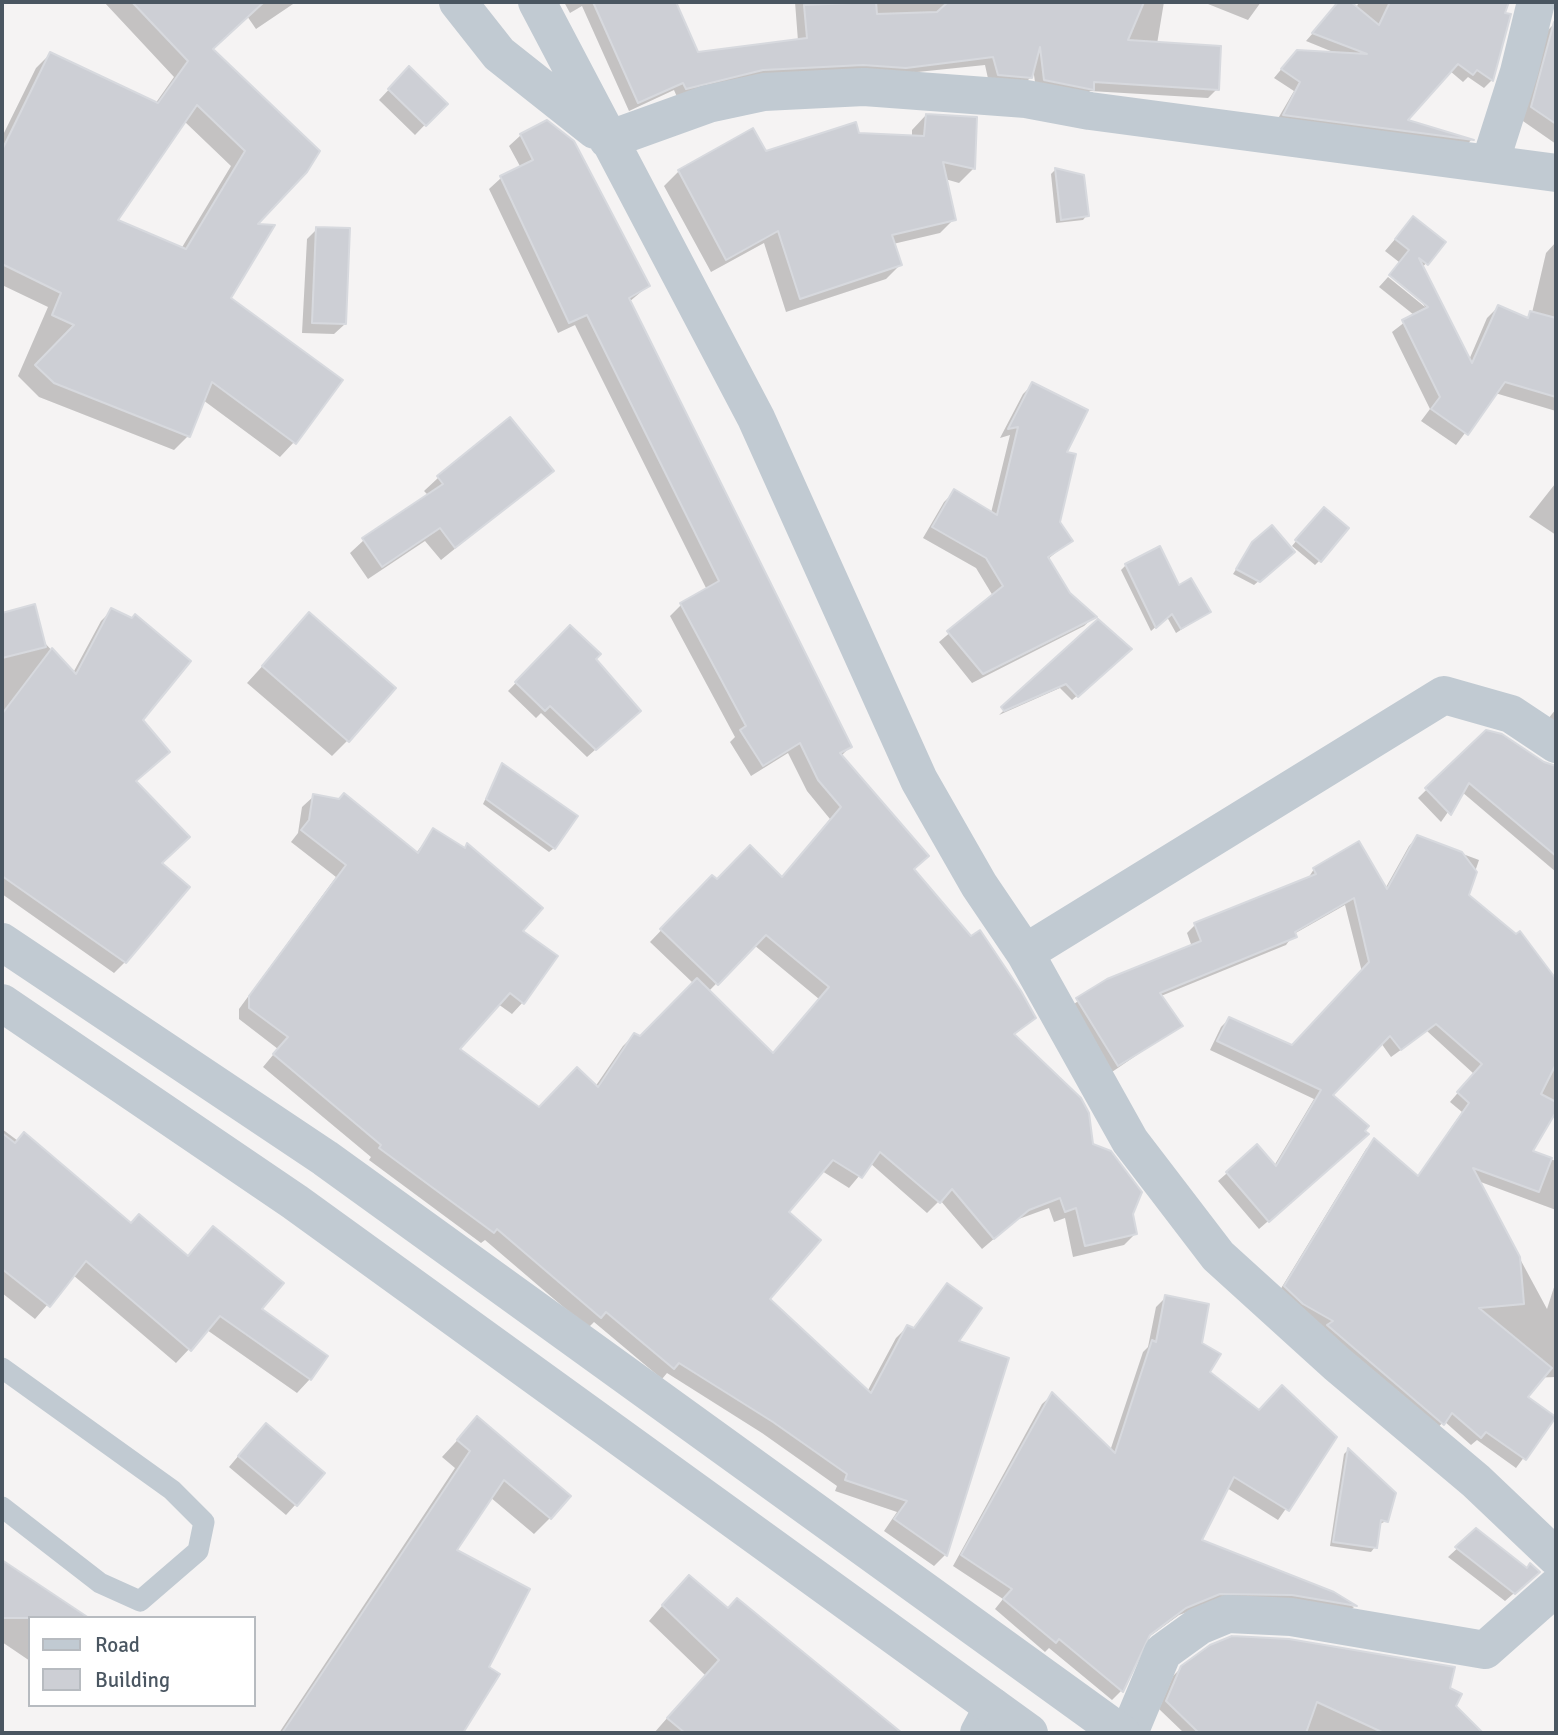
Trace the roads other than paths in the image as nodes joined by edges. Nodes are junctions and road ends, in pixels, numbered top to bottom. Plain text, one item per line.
1 (458, 2) edge
2 (537, 2) edge
3 (1536, 2) edge
4 (608, 140) junction
5 (1490, 163) junction
6 (1556, 173) edge
7 (1556, 744) edge
8 (2, 942) edge
9 (1025, 953) junction
10 (2, 1003) edge
11 (2, 1367) edge
12 (2, 1507) edge
13 (1556, 1557) edge
14 (1556, 1587) edge
15 (986, 1720) edge
16 (1029, 1733) edge
17 (1121, 1733) edge
18 (1129, 1733) edge

1 - 4 street
2 - 4 street
3 - 5 street
4 - 5 street
4 - 9 street
5 - 6 street
7 - 9 street
8 - 17 street
9 - 13 street
10 - 15 street
11 - 12 lane
14 - 18 street
15 - 16 street

